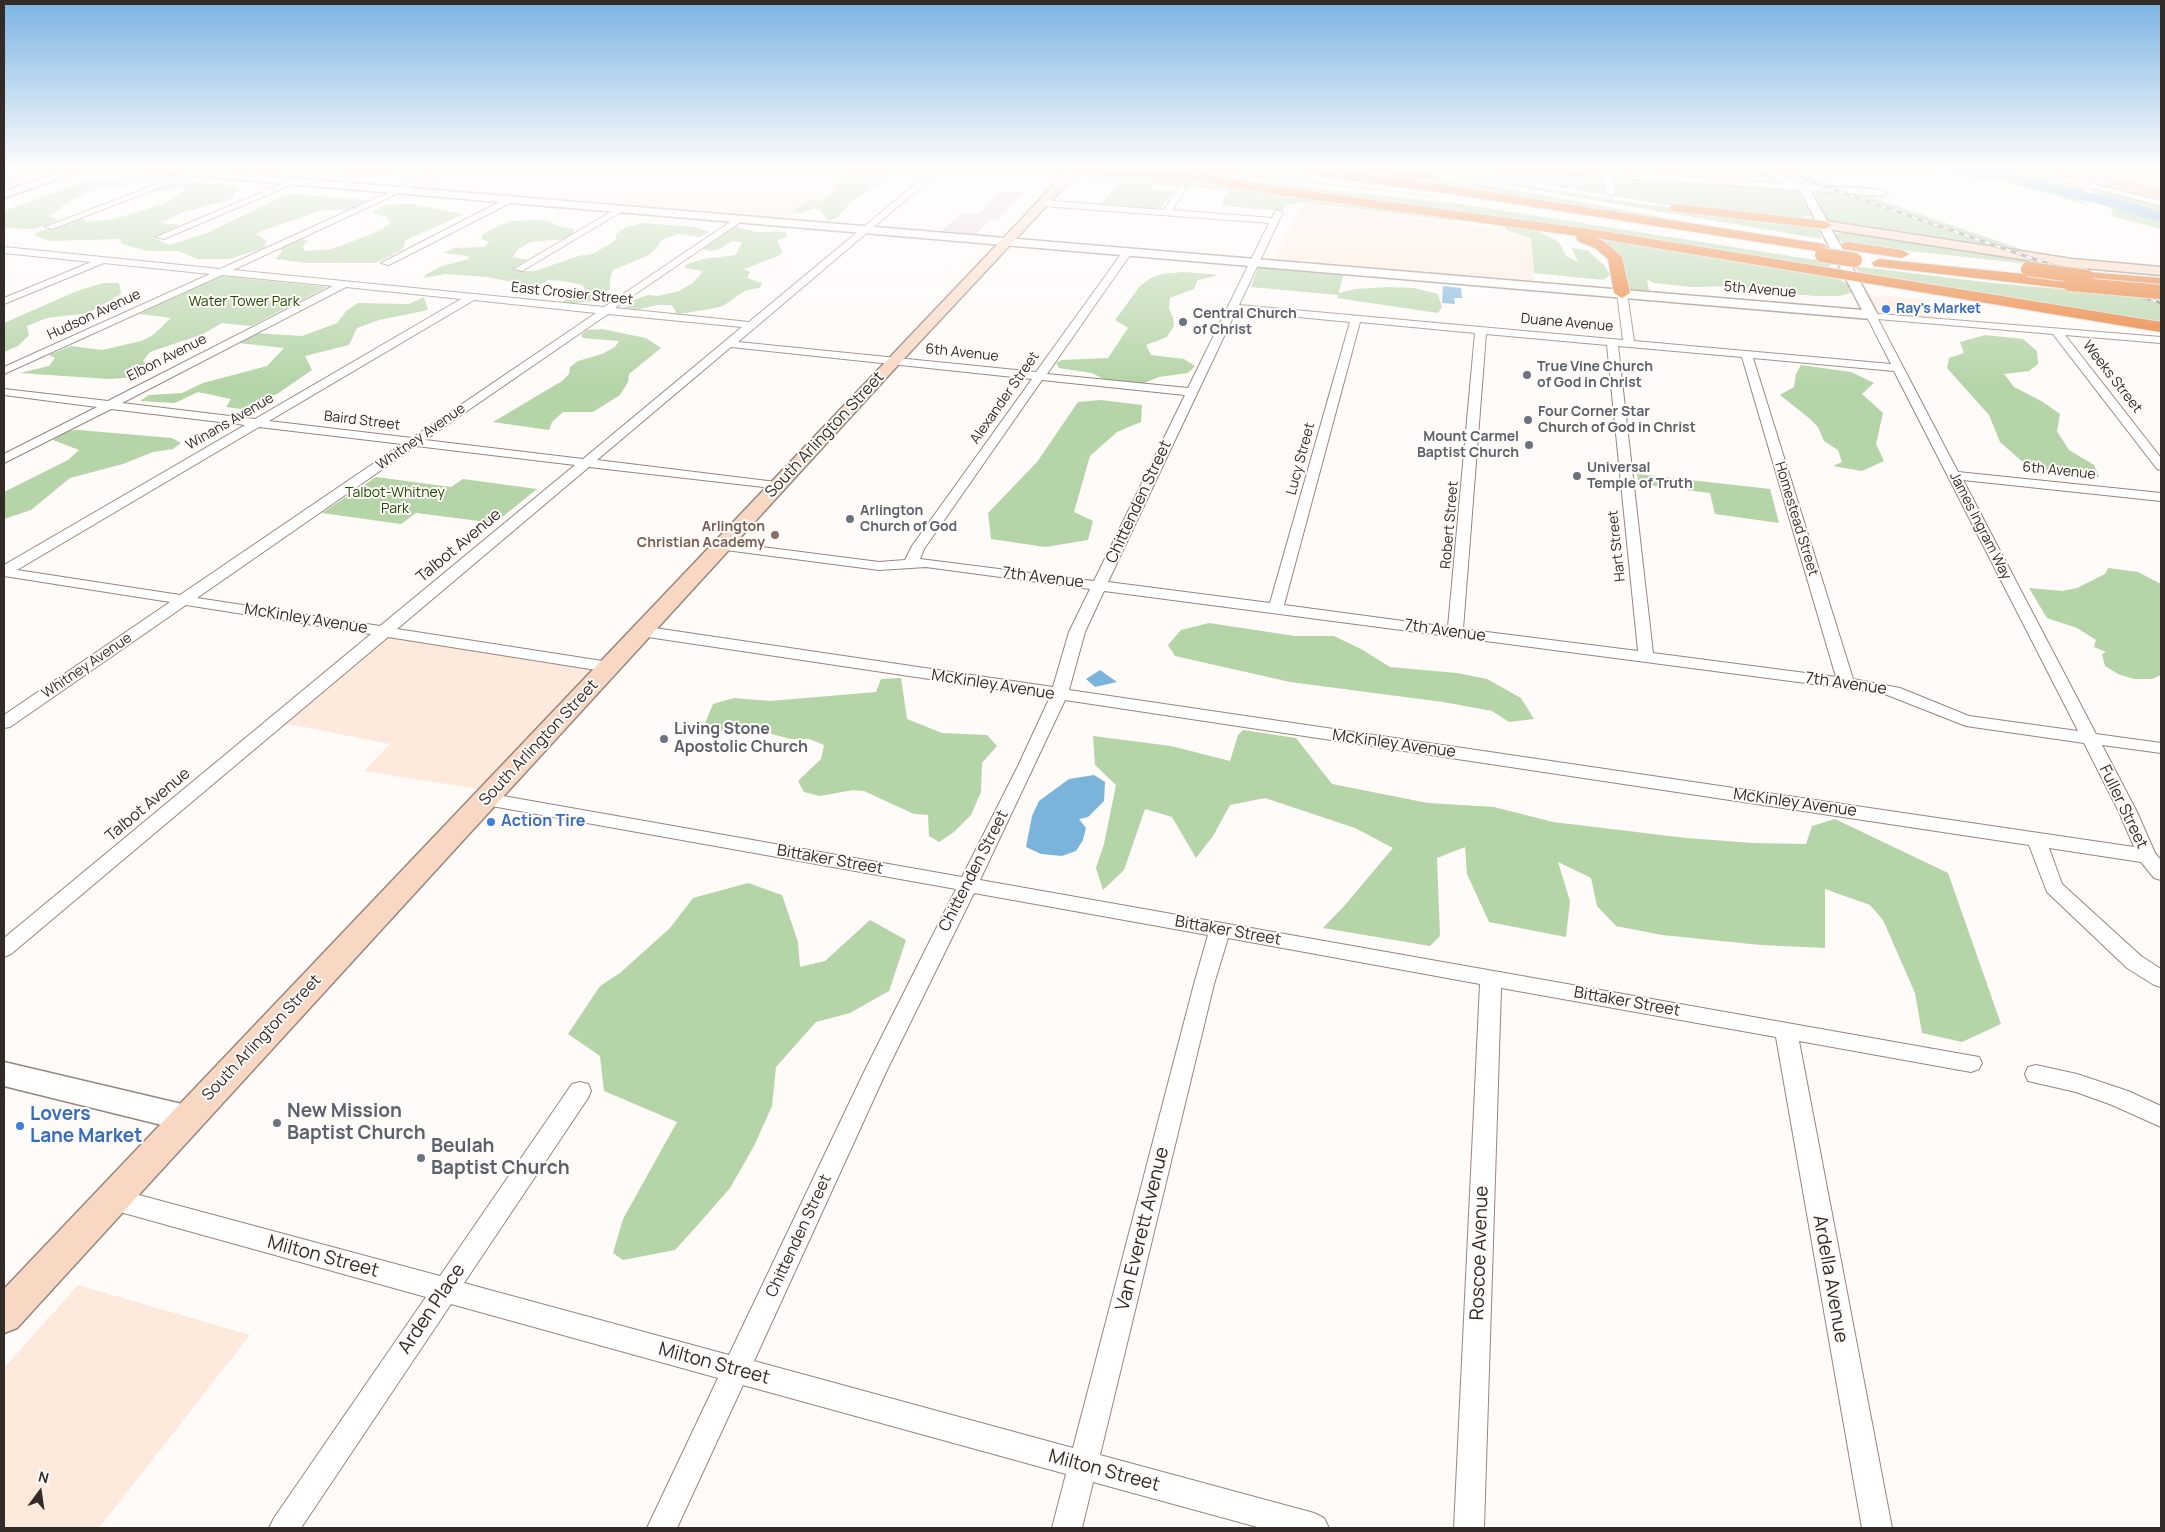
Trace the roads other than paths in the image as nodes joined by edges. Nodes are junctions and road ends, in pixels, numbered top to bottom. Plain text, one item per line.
1 (288, 241) edge
2 (428, 241) edge
3 (566, 241) edge
4 (706, 241) edge
5 (852, 241) edge
6 (1005, 241) edge
7 (1010, 241) edge
8 (1266, 241) edge
9 (1588, 241) edge
10 (1637, 241) edge
11 (1728, 241) edge
12 (1728, 241) edge
13 (1775, 241) edge
14 (1782, 241) edge
15 (1833, 241) edge
16 (1932, 241) edge
17 (1731, 242) junction
18 (1822, 249) junction
19 (4, 250) edge
20 (1127, 252) junction
21 (1851, 253) junction
22 (104, 260) junction
23 (386, 263) dead end
24 (1256, 263) junction
25 (519, 269) dead end
26 (2161, 271) edge
27 (221, 272) junction
28 (1850, 276) junction
29 (2161, 283) edge
30 (343, 285) junction
31 (2161, 292) edge
32 (1622, 294) junction
33 (472, 297) junction
34 (4, 302) edge
35 (1234, 308) junction
36 (604, 311) junction
37 (1871, 315) junction
38 (1356, 319) junction
39 (750, 325) junction
40 (2161, 327) edge
41 (1481, 330) junction
42 (2056, 331) junction
43 (2161, 340) edge
44 (1612, 342) junction
45 (730, 344) junction
46 (1629, 344) junction
47 (1747, 355) junction
48 (893, 361) junction
49 (1898, 368) junction
50 (4, 371) edge
51 (1040, 377) junction
52 (4, 392) edge
53 (1191, 392) junction
54 (108, 405) junction
55 (257, 424) junction
56 (413, 442) junction
57 (4, 459) edge
58 (588, 462) junction
59 (2161, 466) edge
60 (1954, 475) junction
61 (776, 486) junction
62 (2161, 497) edge
63 (723, 546) junction
64 (911, 563) junction
65 (4, 572) edge
66 (1100, 585) junction
67 (184, 600) junction
68 (1276, 608) junction
69 (641, 631) junction
70 (384, 632) junction
71 (1455, 632) junction
72 (1646, 657) junction
73 (609, 667) junction
74 (1846, 683) junction
75 (1059, 695) junction
76 (4, 723) edge
77 (2089, 737) junction
78 (2161, 748) edge
79 (486, 800) junction
80 (2037, 840) junction
81 (2147, 856) junction
82 (2161, 873) edge
83 (967, 885) junction
84 (1220, 930) junction
85 (4, 949) edge
86 (1491, 978) junction
87 (2161, 979) edge
88 (1786, 1030) junction
89 (1971, 1063) dead end
90 (4, 1074) edge
91 (2036, 1074) dead end
92 (580, 1090) dead end
93 (2161, 1117) edge
94 (186, 1118) junction
95 (113, 1199) junction
96 (446, 1291) junction
97 (4, 1315) edge
98 (737, 1370) junction
99 (1083, 1465) junction
100 (284, 1528) edge
101 (662, 1528) edge
102 (1067, 1528) edge
103 (1314, 1528) edge
104 (1469, 1528) edge
105 (1877, 1528) edge

1 - 27 street, Hudson Avenue
2 - 23 street
3 - 25 street
4 - 36 street, Whitney Avenue
5 - 39 street, Talbot Avenue
6 - 48 main road, South Arlington Street
7 - 20 street, 5th Avenue
8 - 24 street, Chittenden Street
9 - 32 highway
10 - 28 highway
11 - 17 highway
12 - 17 highway
13 - 18 highway
14 - 18 highway
15 - 28 street
16 - 26 main road
17 - 18 highway
18 - 21 highway, bridge
19 - 22 street, East Crosier Street
20 - 24 street, 5th Avenue
20 - 51 street, Alexander Street
21 - 29 highway, bridge
21 - 31 highway, bridge
22 - 27 street, East Crosier Street
22 - 34 street
24 - 32 street, 5th Avenue
24 - 35 street, Chittenden Street
27 - 30 street, East Crosier Street
27 - 50 street, Hudson Avenue
28 - 37 street
28 - 40 highway
30 - 33 street, East Crosier Street
30 - 54 street, Elbon Avenue
32 - 37 street, 5th Avenue
32 - 46 street
33 - 36 street, East Crosier Street
33 - 55 street, Winans Avenue
35 - 38 street, Duane Avenue
35 - 53 street, Chittenden Street
36 - 39 street, East Crosier Street
36 - 56 street, Whitney Avenue
37 - 42 street, 5th Avenue
37 - 49 street, James Ingram Way
38 - 41 street, Duane Avenue
38 - 68 street, Lucy Street
39 - 45 street, Talbot Avenue
41 - 44 street, Duane Avenue
41 - 71 street, Robert Street
42 - 43 street, 5th Avenue
42 - 59 street, Weeks Street
44 - 46 street, Duane Avenue
44 - 72 street, Hart Street
45 - 48 street, 6th Avenue
45 - 58 street, Talbot Avenue
46 - 47 street, Duane Avenue
47 - 49 street, Duane Avenue
47 - 74 street, Homestead Street
48 - 51 street, 6th Avenue
48 - 61 main road, South Arlington Street
49 - 60 street, James Ingram Way
51 - 53 street, 6th Avenue
51 - 64 street, Alexander Street
52 - 54 street, Baird Street
53 - 66 street, Chittenden Street
54 - 55 street, Baird Street
54 - 57 street, Elbon Avenue
55 - 56 street, Baird Street
55 - 65 street, Winans Avenue
56 - 58 street, Baird Street
56 - 67 street, Whitney Avenue
58 - 61 street, Baird Street
58 - 70 street, Talbot Avenue
60 - 62 street, 6th Avenue
60 - 77 street, James Ingram Way
61 - 63 main road, South Arlington Street
63 - 64 street, 7th Avenue
63 - 69 main road, South Arlington Street
64 - 66 street, 7th Avenue
65 - 67 street, McKinley Avenue
66 - 68 street, 7th Avenue
66 - 75 street, Chittenden Street
67 - 70 street, McKinley Avenue
67 - 76 street, Whitney Avenue
68 - 71 street, 7th Avenue
69 - 73 main road, South Arlington Street
69 - 75 street, McKinley Avenue
70 - 73 street, McKinley Avenue
70 - 85 street, Talbot Avenue
71 - 72 street, 7th Avenue
72 - 74 street, 7th Avenue
73 - 79 main road, South Arlington Street
74 - 77 street, 7th Avenue
75 - 80 street, McKinley Avenue
75 - 83 street, Chittenden Street
77 - 78 street, 7th Avenue
77 - 81 street, Fuller Street
79 - 83 street, Bittaker Street
79 - 94 main road, South Arlington Street
80 - 81 street, McKinley Avenue
80 - 87 street
81 - 82 street, Fuller Street
83 - 84 street, Bittaker Street
83 - 98 street, Chittenden Street
84 - 86 street, Bittaker Street
84 - 99 street, Van Everett Avenue
86 - 88 street, Bittaker Street
86 - 104 street, Roscoe Avenue
88 - 89 street, Bittaker Street
88 - 105 street, Ardella Avenue
90 - 94 street
91 - 93 street
92 - 96 street, Arden Place
94 - 95 main road, South Arlington Street
95 - 96 street, Milton Street
95 - 97 main road, South Arlington Street
96 - 98 street, Milton Street
96 - 100 street, Arden Place
98 - 99 street, Milton Street
98 - 101 street, Chittenden Street
99 - 102 street, Van Everett Avenue
99 - 103 street, Milton Street

